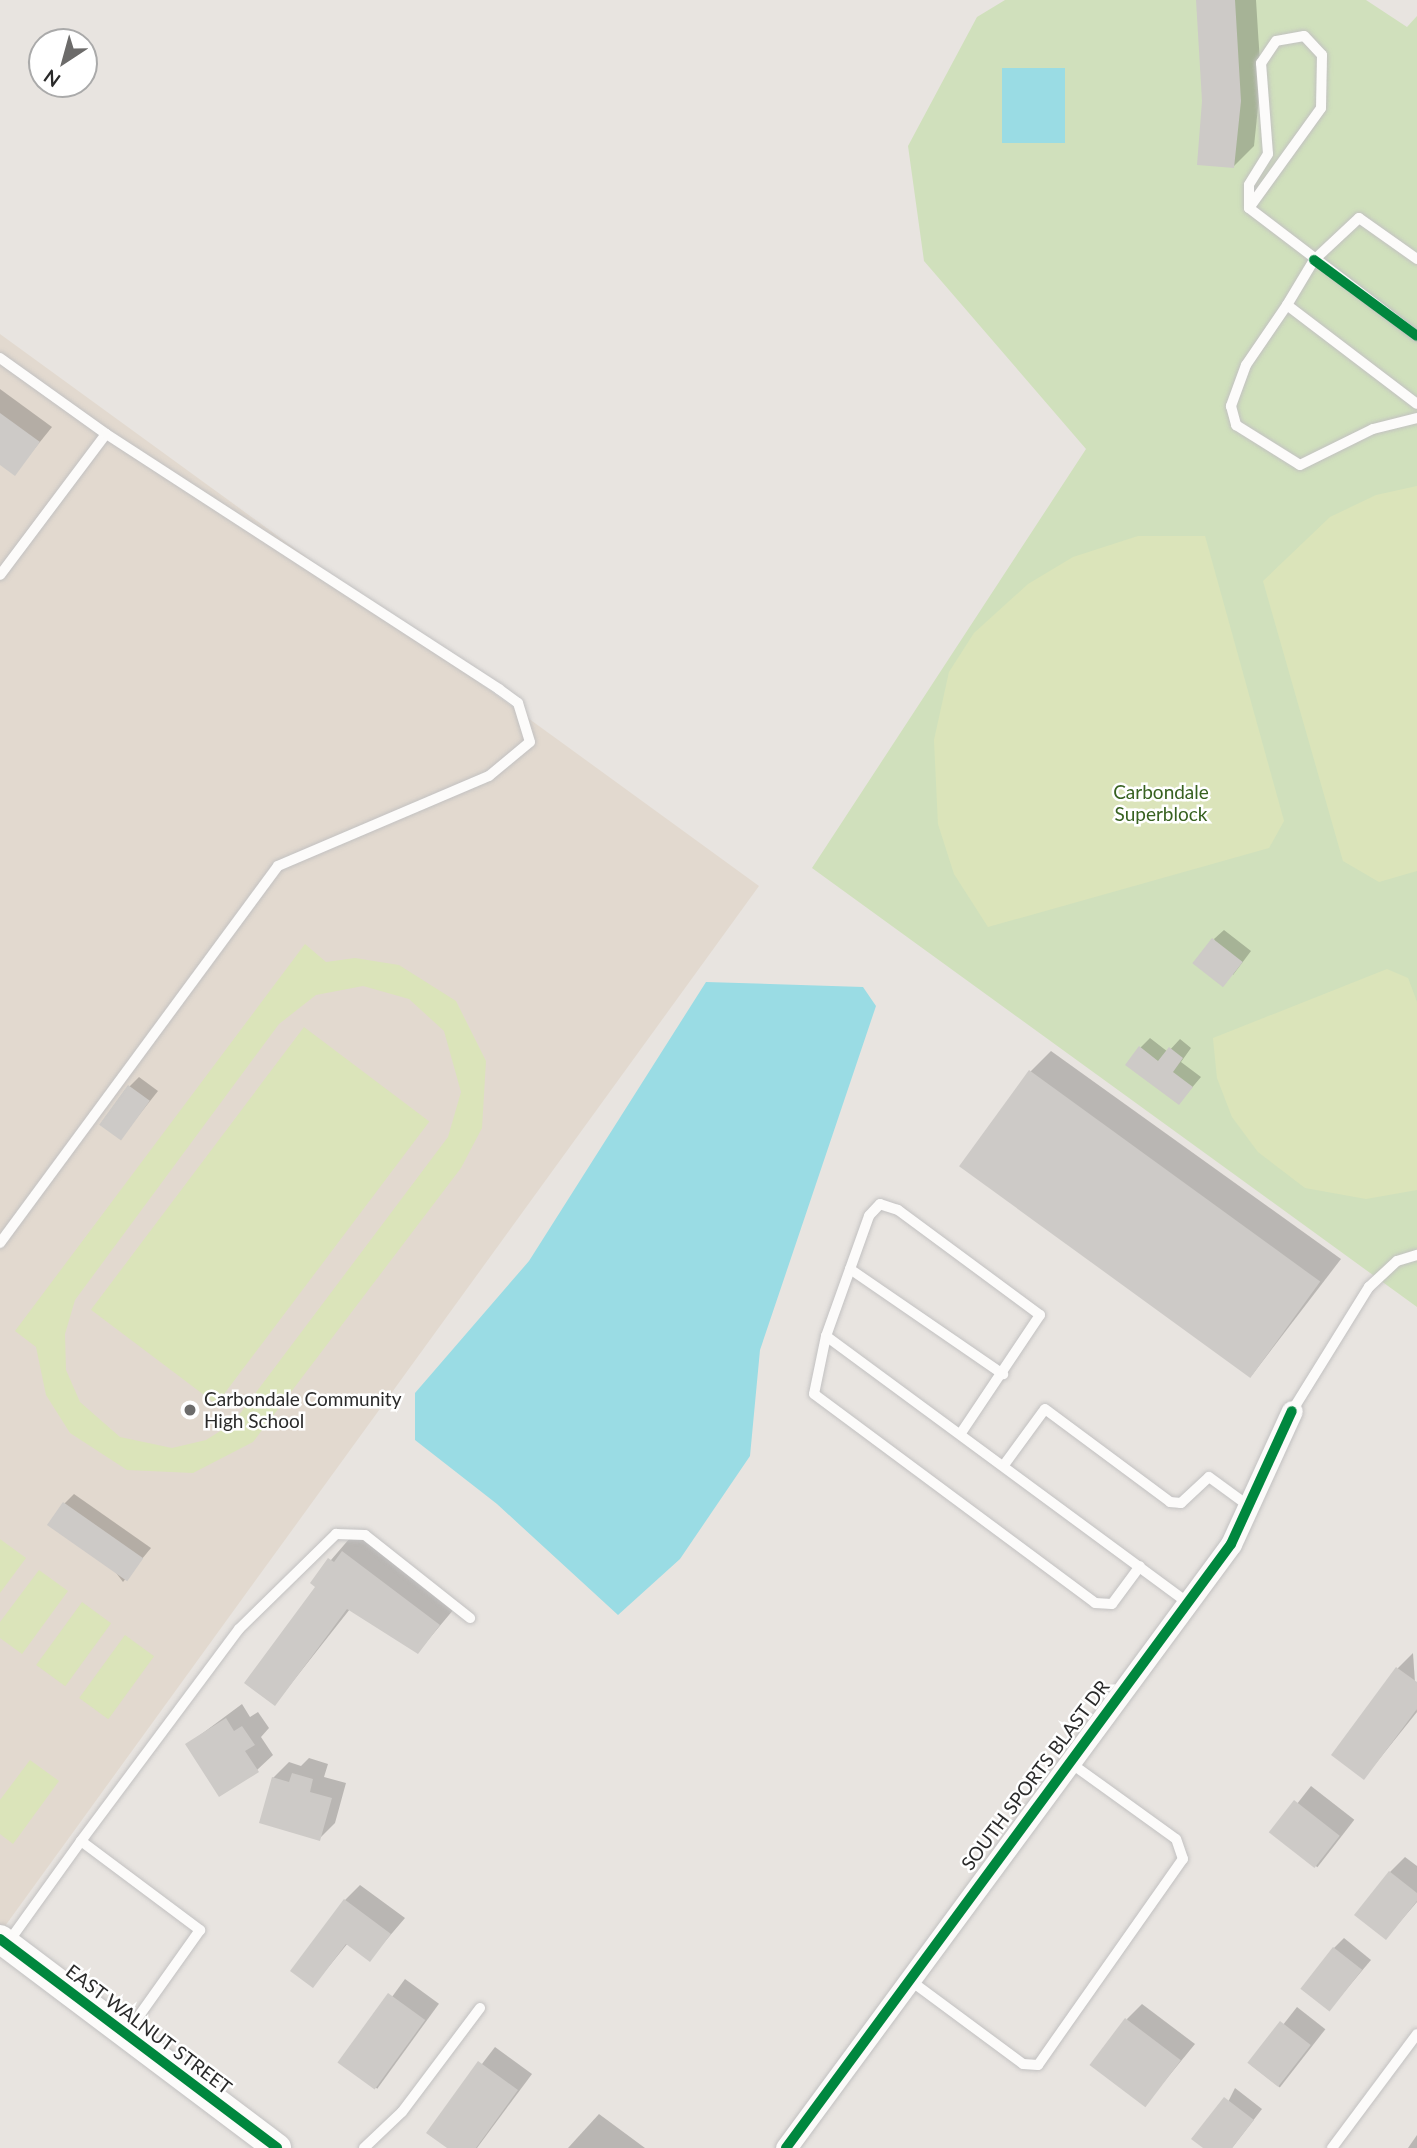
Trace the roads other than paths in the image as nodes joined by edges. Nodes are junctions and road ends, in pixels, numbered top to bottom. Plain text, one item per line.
1 (1250, 208) junction
2 (1417, 259) edge
3 (1314, 260) junction
4 (1287, 305) junction
5 (1417, 335) edge
6 (0, 358) edge
7 (1417, 404) edge
8 (1417, 418) edge
9 (106, 434) junction
10 (0, 575) edge
11 (0, 1243) edge
12 (1417, 1255) edge
13 (850, 1269) junction
14 (827, 1336) junction
15 (1003, 1374) junction
16 (1292, 1411) joint
17 (961, 1433) junction
18 (1004, 1465) junction
19 (1250, 1507) junction
20 (1140, 1566) junction
21 (1187, 1602) junction
22 (470, 1618) dead end
23 (1068, 1761) junction
24 (81, 1841) junction
25 (3, 1942) edge
26 (911, 1981) junction
27 (480, 2008) dead end
28 (127, 2034) junction
29 (1417, 2034) edge
30 (277, 2148) edge
31 (364, 2148) edge
32 (786, 2148) edge
33 (1332, 2148) edge

1 - 1 lane
1 - 3 lane
2 - 3 lane
3 - 4 lane
3 - 5 lane
4 - 7 lane
4 - 8 lane
6 - 9 lane
9 - 10 lane
9 - 11 lane
12 - 16 lane
13 - 14 lane
13 - 15 lane
13 - 15 lane
14 - 17 lane
14 - 20 lane
15 - 17 lane
16 - 19 street, SOUTH SPORTS BLAST DR
17 - 18 lane
18 - 19 lane
18 - 20 lane
19 - 21 street, SOUTH SPORTS BLAST DR
20 - 21 lane
21 - 23 street, SOUTH SPORTS BLAST DR
22 - 24 lane
23 - 26 street, SOUTH SPORTS BLAST DR
23 - 26 lane
24 - 25 lane
24 - 28 lane
25 - 28 street, EAST WALNUT STREET
26 - 32 street, SOUTH SPORTS BLAST DR
27 - 31 lane
28 - 30 street, EAST WALNUT STREET
29 - 33 lane

